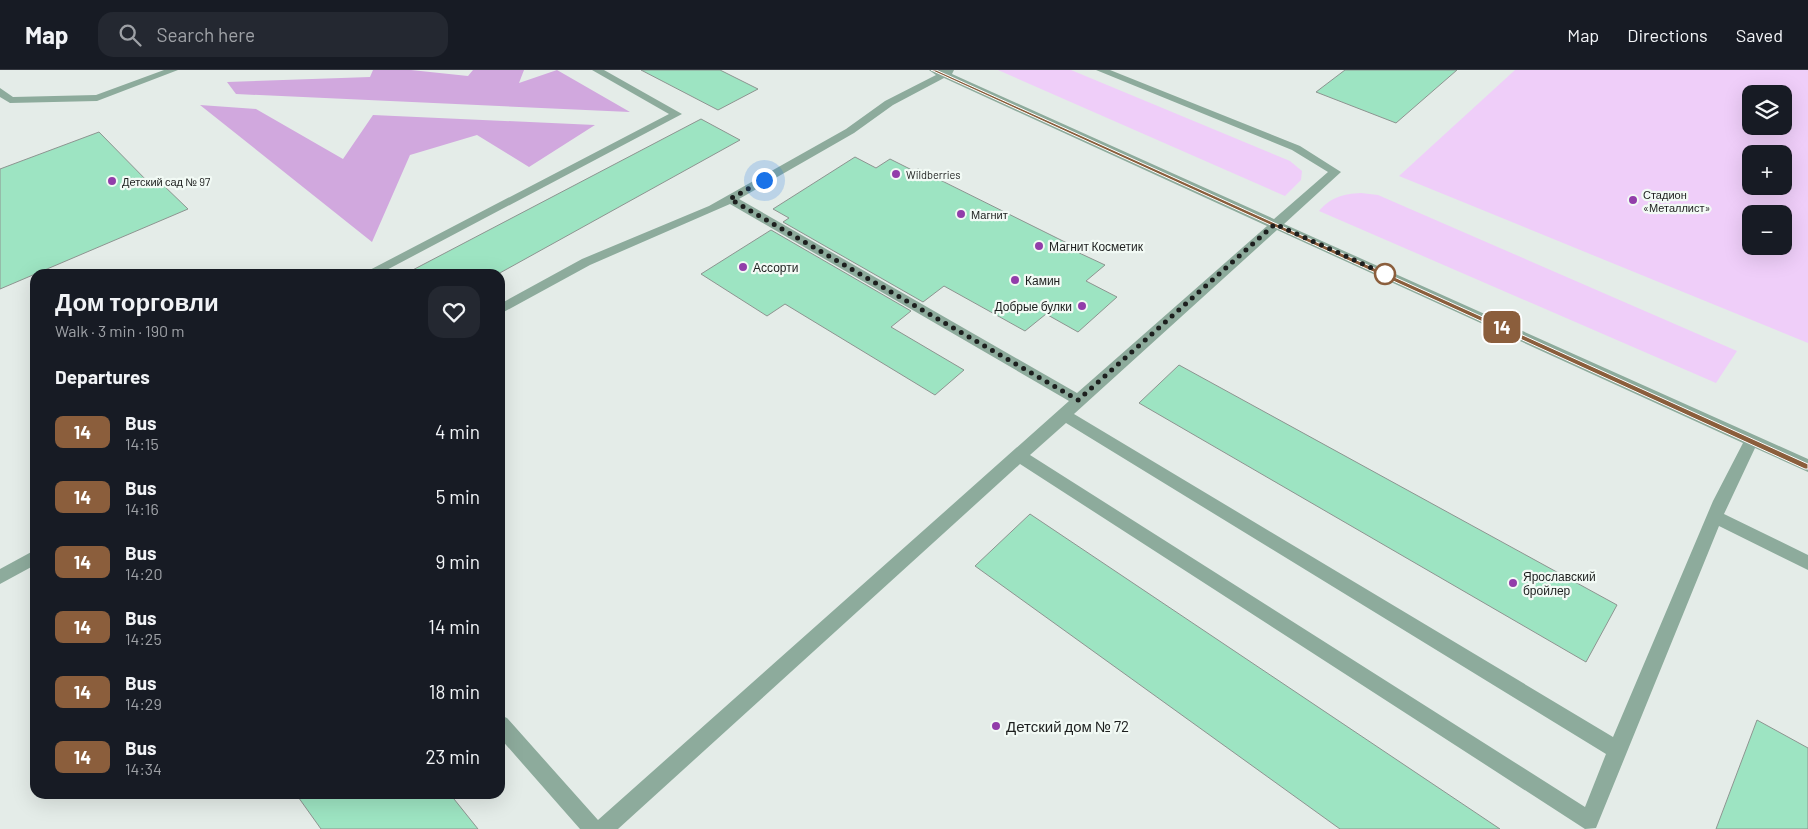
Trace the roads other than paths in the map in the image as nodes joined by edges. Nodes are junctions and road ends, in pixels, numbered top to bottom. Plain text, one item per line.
1 (173, 70) edge
2 (597, 70) edge
3 (1101, 70) edge
4 (944, 72) edge
5 (0, 91) edge
6 (730, 199) junction
7 (1275, 224) junction
8 (378, 269) edge
9 (505, 307) edge
10 (1078, 400) junction
11 (1065, 415) junction
12 (1751, 441) junction
13 (1019, 456) junction
14 (1808, 466) edge
15 (1715, 517) junction
16 (30, 560) edge
17 (1808, 563) edge
18 (0, 577) edge
19 (505, 730) edge
20 (1617, 750) junction
21 (593, 829) edge
22 (603, 829) edge

1 - 5 street
2 - 8 street
3 - 7 street
4 - 6 street
4 - 7 street
6 - 9 street
6 - 10 street
7 - 10 street
7 - 12 street
10 - 11 street
11 - 13 street
11 - 20 street
12 - 14 street
12 - 15 street
13 - 20 street
13 - 22 street
15 - 17 street
15 - 20 street
16 - 18 street
19 - 21 street

